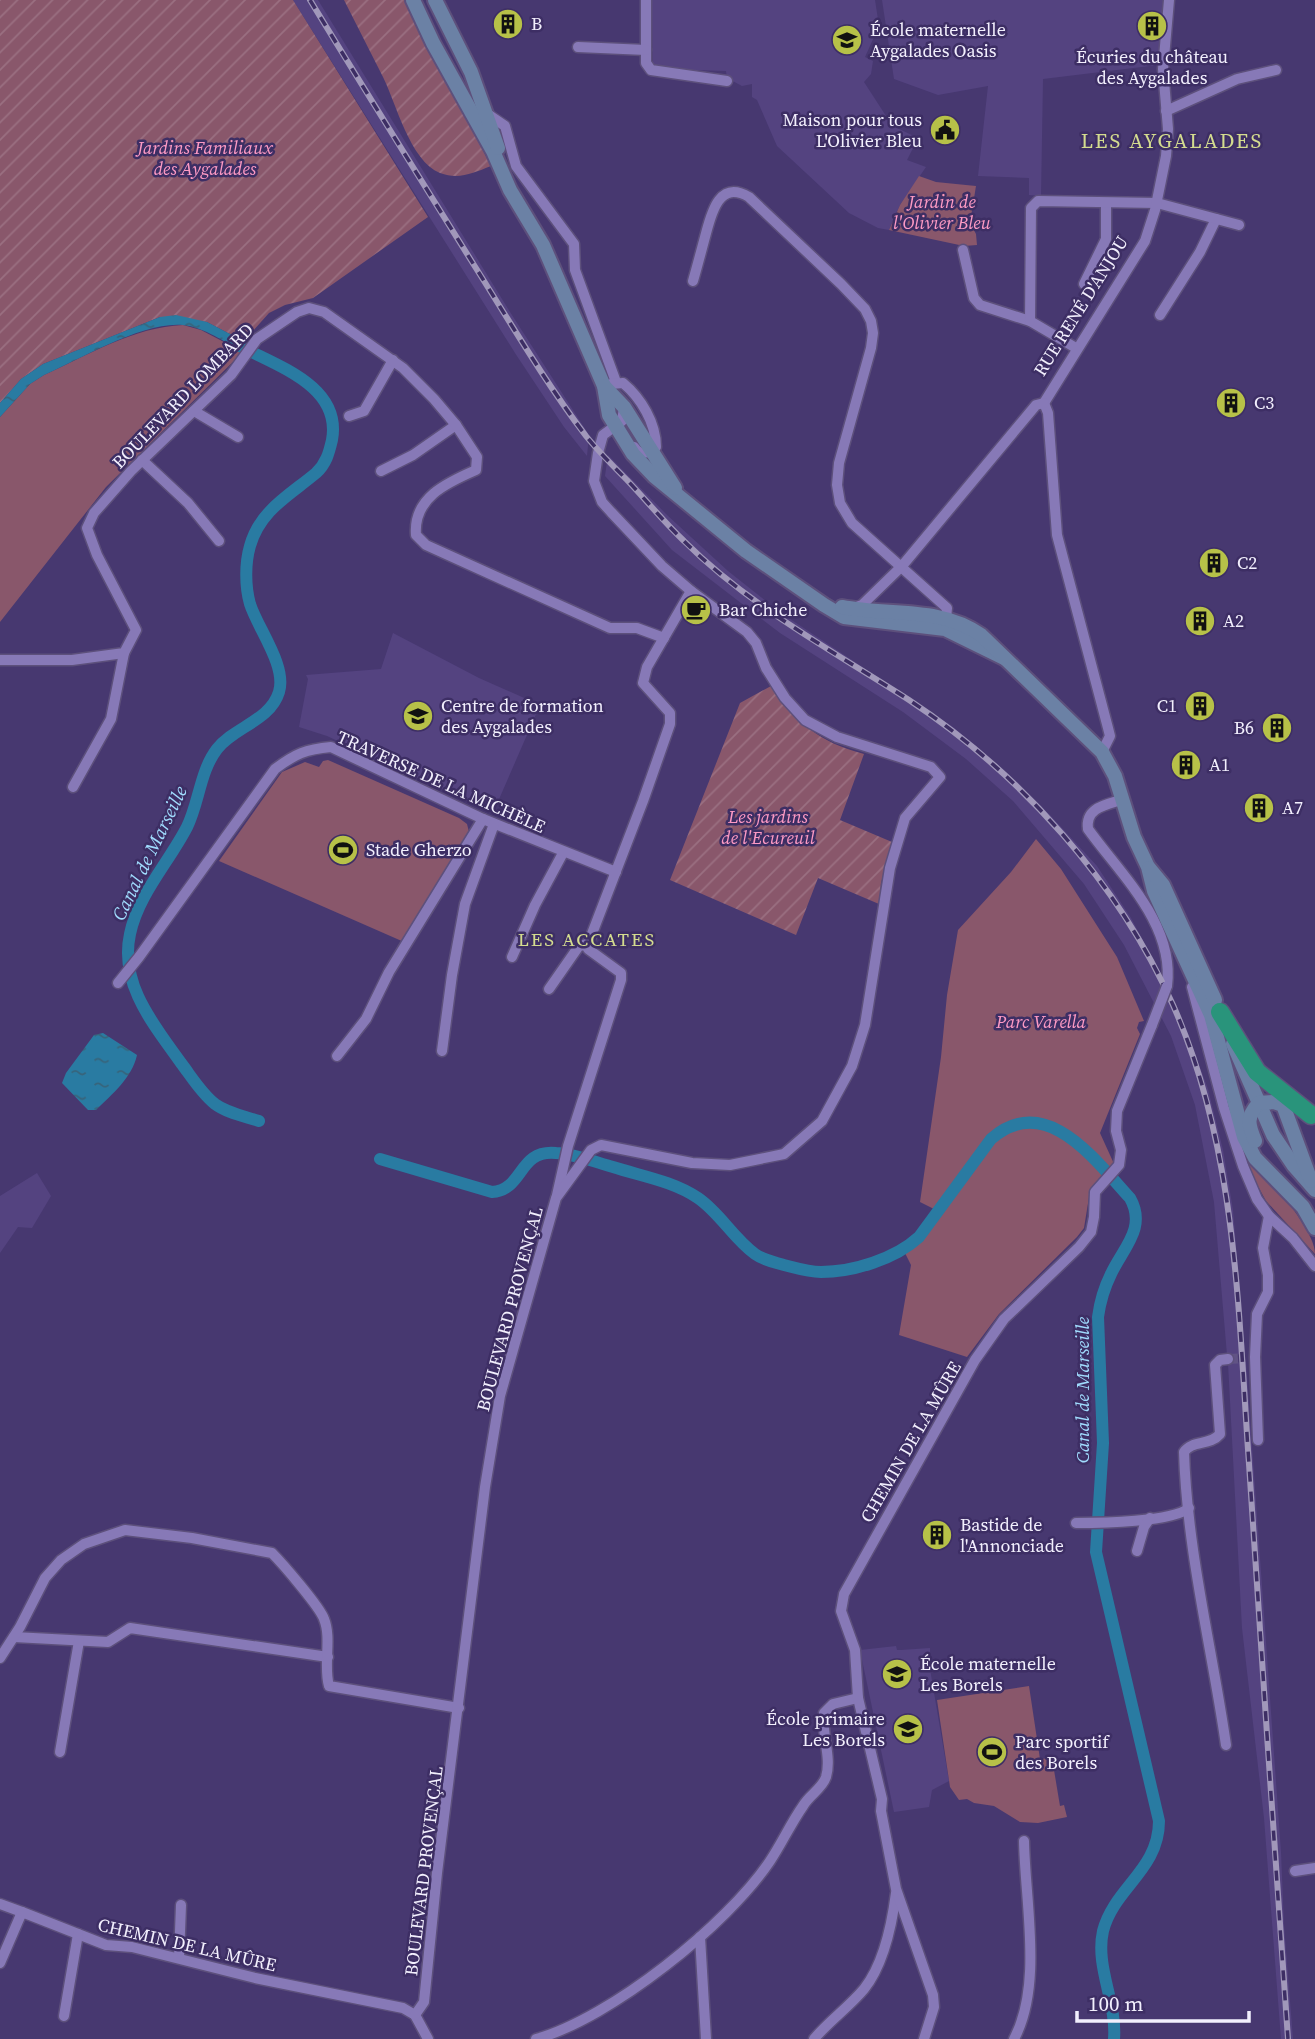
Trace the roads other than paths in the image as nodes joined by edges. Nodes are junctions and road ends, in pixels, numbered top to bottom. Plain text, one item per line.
1 (413, 0) edge
2 (435, 0) edge
3 (646, 0) edge
4 (1170, 0) edge
5 (578, 47) dead end
6 (646, 50) junction
7 (1276, 70) dead end
8 (727, 82) dead end
9 (1166, 111) junction
10 (500, 150) junction
11 (1106, 203) junction
12 (1157, 203) junction
13 (1216, 219) junction
14 (1239, 225) dead end
15 (963, 250) dead end
16 (693, 281) dead end
17 (1084, 284) dead end
18 (1160, 315) dead end
19 (1030, 321) junction
20 (1076, 348) junction
21 (393, 360) junction
22 (610, 384) junction
23 (1044, 402) junction
24 (624, 407) junction
25 (194, 411) junction
26 (349, 416) dead end
27 (456, 425) junction
28 (614, 427) junction
29 (238, 437) dead end
30 (652, 452) junction
31 (142, 460) junction
32 (380, 471) dead end
33 (681, 496) junction
34 (219, 541) dead end
35 (902, 566) junction
36 (890, 579) junction
37 (691, 591) junction
38 (808, 593) junction
39 (852, 608) junction
40 (884, 611) junction
41 (946, 620) junction
42 (913, 624) junction
43 (932, 626) junction
44 (664, 638) junction
45 (124, 653) junction
46 (1004, 658) junction
47 (0, 660) edge
48 (1102, 752) junction
49 (73, 787) dead end
50 (1121, 800) junction
51 (483, 819) junction
52 (494, 824) junction
53 (563, 853) junction
54 (1148, 867) junction
55 (616, 873) junction
56 (588, 944) junction
57 (1184, 955) junction
58 (512, 957) dead end
59 (118, 983) dead end
60 (549, 989) dead end
61 (1220, 1012) junction
62 (443, 1051) dead end
63 (337, 1056) dead end
64 (1259, 1103) junction
65 (1283, 1105) junction
66 (1313, 1116) edge
67 (1315, 1189) edge
68 (556, 1198) junction
69 (1303, 1207) junction
70 (1269, 1216) junction
71 (1315, 1228) edge
72 (1315, 1266) edge
73 (1228, 1359) dead end
74 (1258, 1440) dead end
75 (1189, 1508) junction
76 (1150, 1518) junction
77 (1076, 1523) dead end
78 (1137, 1551) dead end
79 (14, 1637) junction
80 (79, 1641) junction
81 (328, 1657) junction
82 (0, 1658) edge
83 (858, 1699) junction
84 (459, 1708) junction
85 (1226, 1745) dead end
86 (60, 1752) dead end
87 (1024, 1842) dead end
88 (1315, 1868) edge
89 (1295, 1871) dead end
90 (896, 1889) junction
91 (0, 1904) edge
92 (181, 1905) dead end
93 (22, 1912) junction
94 (78, 1934) junction
95 (700, 1937) junction
96 (179, 1958) junction
97 (0, 1963) edge
98 (415, 2015) junction
99 (64, 2016) dead end
100 (428, 2039) edge
101 (536, 2039) edge
102 (706, 2039) edge
103 (814, 2039) edge
104 (924, 2039) edge
105 (1014, 2039) edge

1 - 10 main road
2 - 10 main road
3 - 6 street
4 - 9 street, RUE RENÉ D'ANJOU
5 - 6 street
6 - 8 street
7 - 9 street
9 - 12 street, RUE RENÉ D'ANJOU
10 - 22 main road
10 - 22 street
11 - 12 street
11 - 17 street
11 - 19 street
12 - 13 street
12 - 20 street, RUE RENÉ D'ANJOU
13 - 14 street
13 - 18 street
15 - 19 street
16 - 35 street
19 - 20 street
20 - 23 street, RUE RENÉ D'ANJOU
21 - 25 street, BOULEVARD LOMBARD
21 - 26 street
21 - 27 street, BOULEVARD LOMBARD
22 - 24 main road
22 - 28 main road
22 - 30 street
23 - 35 street
23 - 48 street, RUE RENÉ D'ANJOU
24 - 28 street
24 - 30 main road
25 - 29 street
25 - 31 street, BOULEVARD LOMBARD
27 - 32 street
27 - 44 street, BOULEVARD LOMBARD
28 - 30 street
28 - 33 main road
28 - 37 street
30 - 33 main road
31 - 34 street
31 - 45 street, BOULEVARD LOMBARD
33 - 38 main road
35 - 36 street
35 - 41 street
36 - 39 street
36 - 40 street
37 - 44 street
37 - 68 street, BOULEVARD PROVENÇAL
38 - 39 main road
38 - 42 main road
39 - 40 main road
40 - 41 main road
40 - 42 street
41 - 43 street
41 - 46 main road
42 - 43 main road
43 - 46 main road
44 - 55 street
45 - 47 street
45 - 49 street
46 - 48 main road
48 - 50 main road
50 - 54 main road
50 - 83 street, CHEMIN DE LA MÛRE, bridge
51 - 52 street, TRAVERSE DE LA MICHÈLE
51 - 59 street, TRAVERSE DE LA MICHÈLE
51 - 63 street
52 - 53 street, TRAVERSE DE LA MICHÈLE
52 - 62 street
53 - 55 street, TRAVERSE DE LA MICHÈLE
53 - 58 street
54 - 57 main road
54 - 61 main road
55 - 56 street
56 - 60 street
56 - 68 street
57 - 69 main road
57 - 70 street
61 - 64 main road
61 - 66 highway
64 - 65 main road
64 - 67 main road
64 - 69 main road
65 - 66 highway
65 - 67 main road
68 - 84 street, BOULEVARD PROVENÇAL
69 - 71 main road
70 - 72 street
70 - 74 street
73 - 75 street
75 - 76 street
75 - 85 street
76 - 77 street
76 - 78 street
79 - 80 street
79 - 81 street
79 - 82 street
80 - 81 street
80 - 86 street
81 - 84 street
83 - 90 street, CHEMIN DE LA MÛRE
83 - 95 street
84 - 98 street, BOULEVARD PROVENÇAL
87 - 105 street
88 - 89 street
90 - 103 street
90 - 104 street
91 - 93 street, CHEMIN DE LA MÛRE
92 - 96 street
93 - 94 street, CHEMIN DE LA MÛRE
93 - 97 street
94 - 96 street, CHEMIN DE LA MÛRE
94 - 99 street
95 - 101 street
95 - 102 street
96 - 98 street, CHEMIN DE LA MÛRE
98 - 100 street

